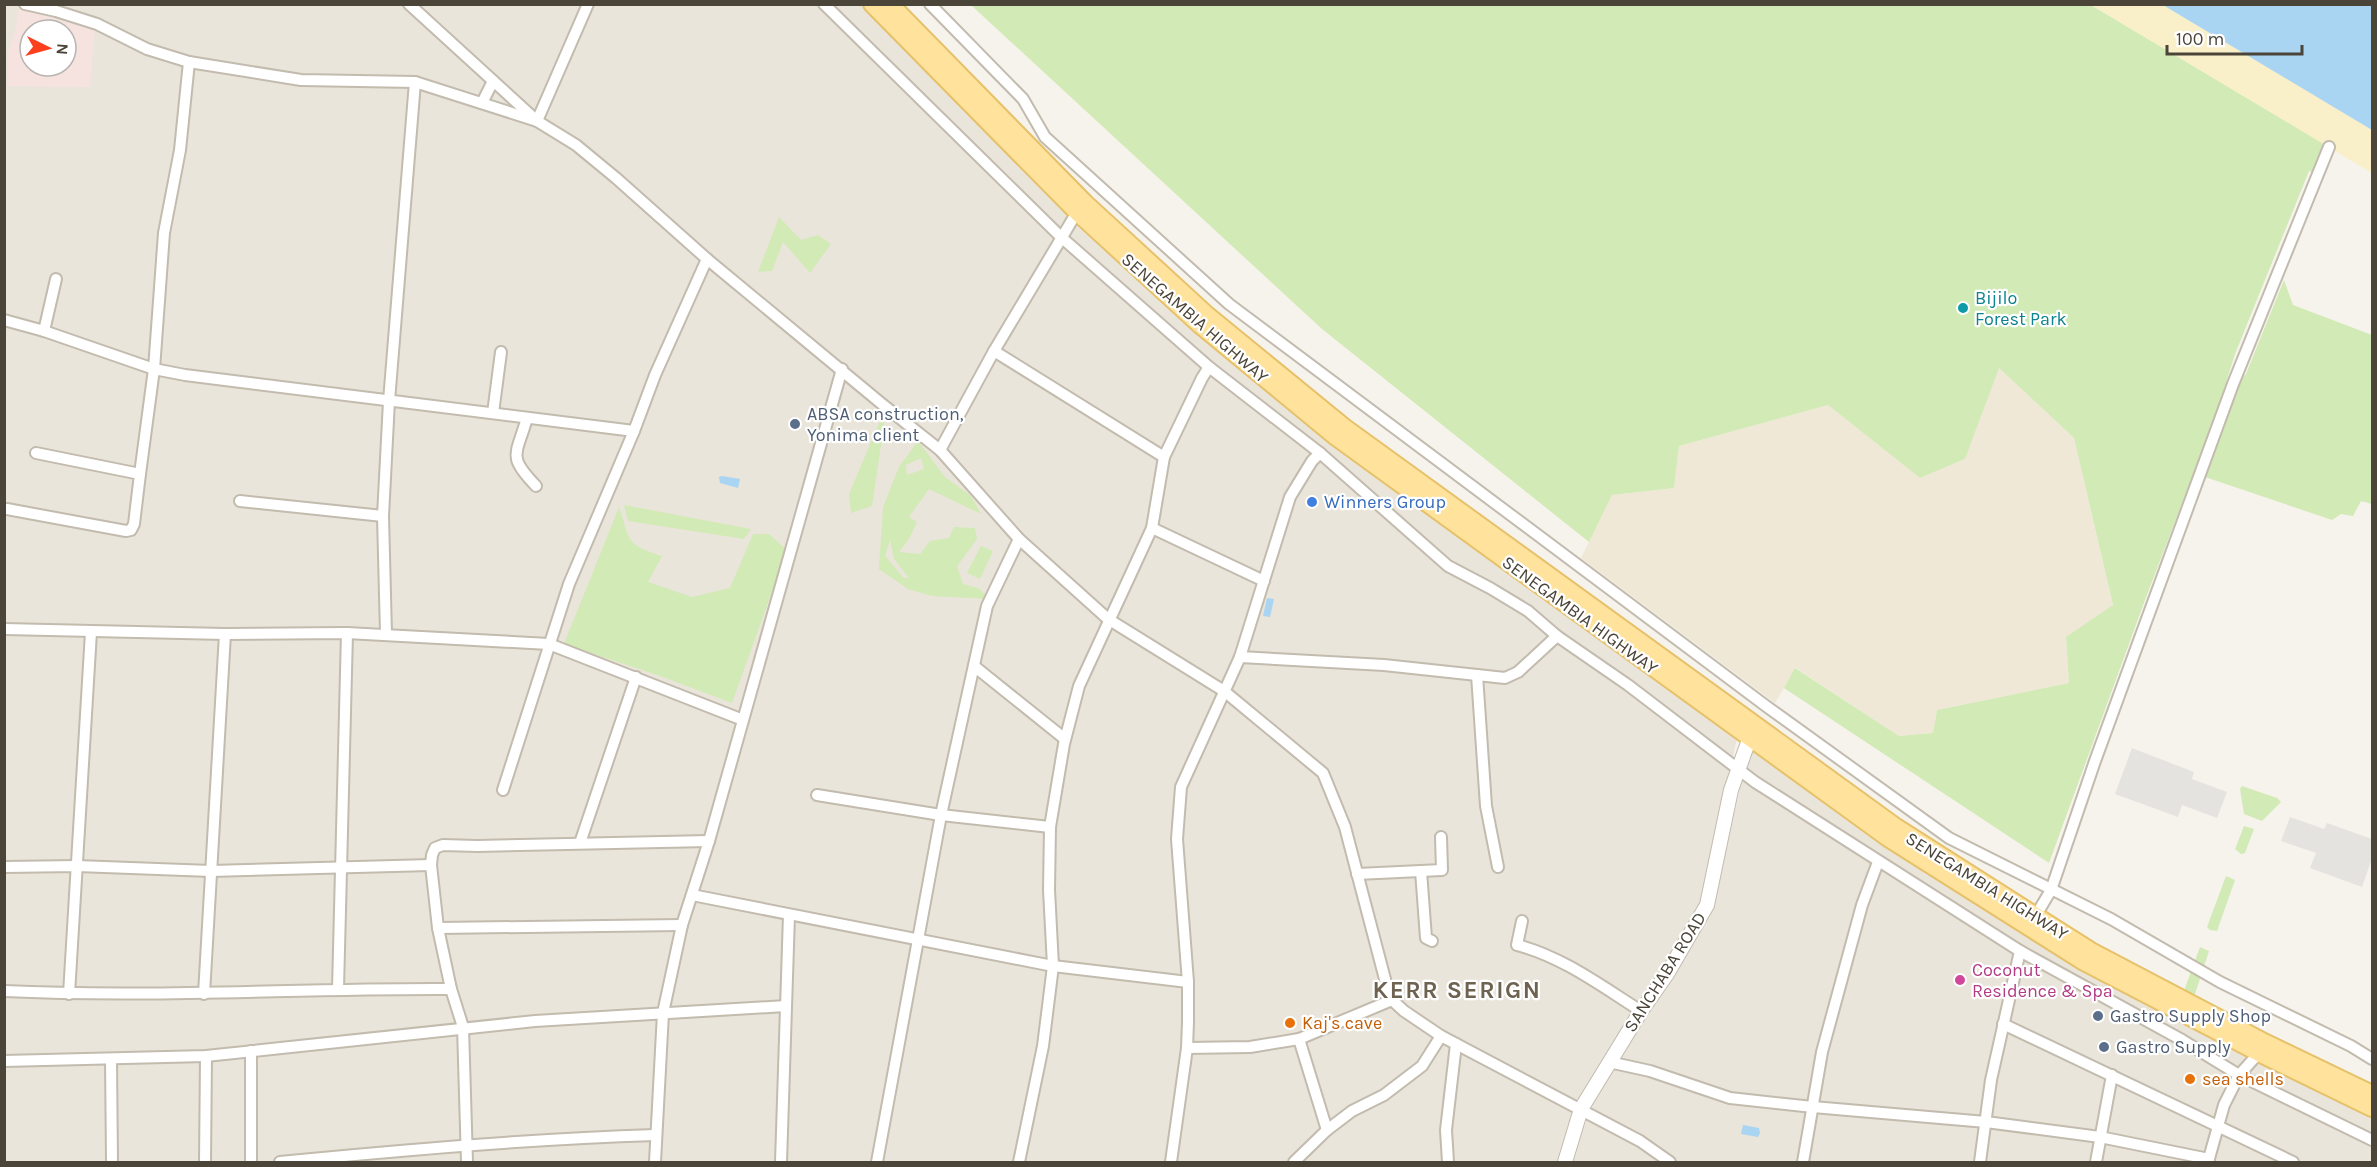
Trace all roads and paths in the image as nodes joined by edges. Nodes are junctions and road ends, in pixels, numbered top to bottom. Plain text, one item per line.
1 (25, 4) edge
2 (588, 4) edge
3 (824, 4) edge
4 (872, 4) edge
5 (890, 4) edge
6 (930, 4) edge
7 (415, 6) edge
8 (189, 62) junction
9 (493, 81) junction
10 (415, 82) junction
11 (482, 103) junction
12 (537, 121) junction
13 (2329, 147) dead end
14 (1077, 212) junction
15 (1060, 237) junction
16 (707, 259) junction
17 (56, 279) dead end
18 (4, 320) edge
19 (44, 331) junction
20 (994, 351) junction
21 (501, 352) dead end
22 (1209, 367) junction
23 (154, 369) junction
24 (842, 369) junction
25 (388, 401) junction
26 (494, 413) junction
27 (527, 418) junction
28 (634, 431) junction
29 (940, 450) junction
30 (36, 453) dead end
31 (1320, 453) junction
32 (1164, 457) junction
33 (140, 474) junction
34 (536, 486) dead end
35 (240, 501) dead end
36 (8, 509) dead end
37 (383, 516) junction
38 (1152, 528) junction
39 (1019, 539) junction
40 (1264, 581) junction
41 (1108, 619) junction
42 (4, 629) edge
43 (91, 632) junction
44 (347, 633) junction
45 (225, 634) junction
46 (386, 634) junction
47 (1557, 636) junction
48 (549, 644) junction
49 (1240, 657) junction
50 (974, 666) junction
51 (1477, 675) junction
52 (636, 676) junction
53 (1224, 690) junction
54 (743, 720) junction
55 (1750, 737) junction
56 (1065, 739) junction
57 (1738, 767) junction
58 (503, 790) dead end
59 (817, 795) dead end
60 (941, 815) junction
61 (1050, 827) junction
62 (1441, 837) dead end
63 (709, 841) junction
64 (580, 843) junction
65 (1878, 862) junction
66 (431, 865) junction
67 (77, 866) junction
68 (4, 867) edge
69 (1498, 867) dead end
70 (340, 868) junction
71 (1421, 871) junction
72 (211, 872) junction
73 (1357, 874) junction
74 (2051, 890) junction
75 (692, 896) junction
76 (789, 915) junction
77 (2035, 917) junction
78 (1522, 921) dead end
79 (682, 926) junction
80 (438, 928) junction
81 (919, 940) junction
82 (1432, 941) dead end
83 (2020, 951) junction
84 (1053, 966) junction
85 (1188, 982) junction
86 (338, 989) junction
87 (451, 989) junction
88 (4, 992) edge
89 (69, 994) junction
90 (204, 994) junction
91 (1392, 1000) junction
92 (786, 1006) junction
93 (1641, 1011) junction
94 (663, 1014) junction
95 (2003, 1023) junction
96 (463, 1028) junction
97 (1441, 1036) junction
98 (1299, 1040) junction
99 (1456, 1044) junction
100 (1187, 1048) junction
101 (251, 1051) junction
102 (2259, 1053) junction
103 (206, 1056) junction
104 (111, 1059) junction
105 (2373, 1059) edge
106 (4, 1061) edge
107 (1609, 1062) junction
108 (2112, 1075) junction
109 (2239, 1075) junction
110 (2373, 1094) edge
111 (1813, 1107) junction
112 (1581, 1108) junction
113 (2373, 1108) edge
114 (1986, 1122) junction
115 (2218, 1126) junction
116 (1327, 1130) junction
117 (655, 1135) junction
118 (2100, 1137) junction
119 (2373, 1140) edge
120 (466, 1147) junction
121 (378, 1158) edge
122 (2208, 1161) edge
123 (112, 1162) edge
124 (205, 1162) edge
125 (251, 1162) edge
126 (280, 1162) edge
127 (467, 1162) edge
128 (655, 1162) edge
129 (781, 1162) edge
130 (878, 1162) edge
131 (1019, 1162) edge
132 (1171, 1162) edge
133 (1294, 1162) edge
134 (1448, 1162) edge
135 (1565, 1162) edge
136 (1670, 1162) edge
137 (1803, 1162) edge
138 (1980, 1162) edge
139 (2096, 1162) edge
140 (2293, 1162) edge

1 - 8 street
2 - 12 street
3 - 15 street
4 - 14 main road, SENEGAMBIA HIGHWAY
5 - 77 main road, SENEGAMBIA HIGHWAY
6 - 74 street
7 - 9 street
8 - 10 street
8 - 23 street
9 - 11 street
9 - 12 street
10 - 11 street
10 - 25 street
11 - 12 street
12 - 16 street
13 - 74 street
14 - 15 street
14 - 55 main road, SENEGAMBIA HIGHWAY
15 - 20 street
15 - 22 street
16 - 24 street
16 - 28 street
17 - 19 street
18 - 19 street
19 - 23 street
20 - 29 street
20 - 32 street
21 - 26 street
22 - 31 street
22 - 32 street
23 - 25 street
23 - 33 street
24 - 29 street
24 - 54 street
25 - 26 street
25 - 37 street
26 - 27 street
27 - 28 street
27 - 34 street
28 - 48 street
29 - 39 street
30 - 33 street
31 - 40 street
31 - 47 street
32 - 38 street
33 - 36 street
35 - 37 street
37 - 46 street
38 - 40 street
38 - 41 street
39 - 41 street
39 - 50 street
40 - 49 street
41 - 53 street
41 - 56 street
42 - 43 street
43 - 45 street
43 - 67 street
44 - 45 street
44 - 46 street
44 - 70 street
45 - 72 street
46 - 48 street
47 - 51 street
47 - 57 street
48 - 52 street
48 - 58 street
49 - 51 street
49 - 53 street
50 - 56 street
50 - 60 street
51 - 69 street
52 - 54 street
52 - 64 street
53 - 73 street
53 - 85 street
54 - 63 street
55 - 57 street, SANCHABA ROAD
55 - 102 main road, SENEGAMBIA HIGHWAY
56 - 61 street
57 - 65 street
57 - 93 street, SANCHABA ROAD
59 - 60 street
60 - 61 street
60 - 81 street
61 - 84 street
62 - 71 street
63 - 64 street
63 - 75 street
64 - 66 street
65 - 83 street
65 - 111 street
66 - 70 street
66 - 80 street
67 - 68 street
67 - 72 street
67 - 89 street
70 - 72 street
70 - 86 street
71 - 73 street
71 - 82 street
72 - 90 street
73 - 91 street
74 - 77 street
74 - 105 street
75 - 76 street
75 - 79 street
76 - 81 street
76 - 92 street
77 - 110 main road, SENEGAMBIA HIGHWAY
78 - 93 street
79 - 80 street
79 - 94 street
80 - 87 street
81 - 84 street
81 - 130 street
83 - 95 street
83 - 109 street
84 - 85 street
84 - 131 street
85 - 100 street
86 - 87 street
86 - 90 street
87 - 96 street
88 - 89 street
89 - 90 street
91 - 97 street
91 - 98 street
92 - 94 street
92 - 129 street
93 - 107 street, SANCHABA ROAD
94 - 96 street
94 - 117 street
95 - 108 street
95 - 114 street
96 - 101 street
96 - 120 street
97 - 99 street
97 - 116 street
98 - 100 street
98 - 116 street
99 - 112 street
99 - 134 street
100 - 132 street
101 - 103 street
101 - 125 street
102 - 109 street
102 - 113 main road, SENEGAMBIA HIGHWAY
103 - 104 street
103 - 124 street
104 - 106 street
104 - 123 street
107 - 111 street
107 - 112 street, SANCHABA ROAD
108 - 115 street
108 - 118 street
109 - 115 street
109 - 119 street
111 - 114 street
111 - 137 street
112 - 135 street, SANCHABA ROAD
112 - 136 street
114 - 118 street
114 - 138 street
115 - 122 street
115 - 140 street
116 - 133 street
117 - 120 street
117 - 128 street
118 - 122 street
118 - 139 street
120 - 121 street
120 - 127 street
121 - 126 street

